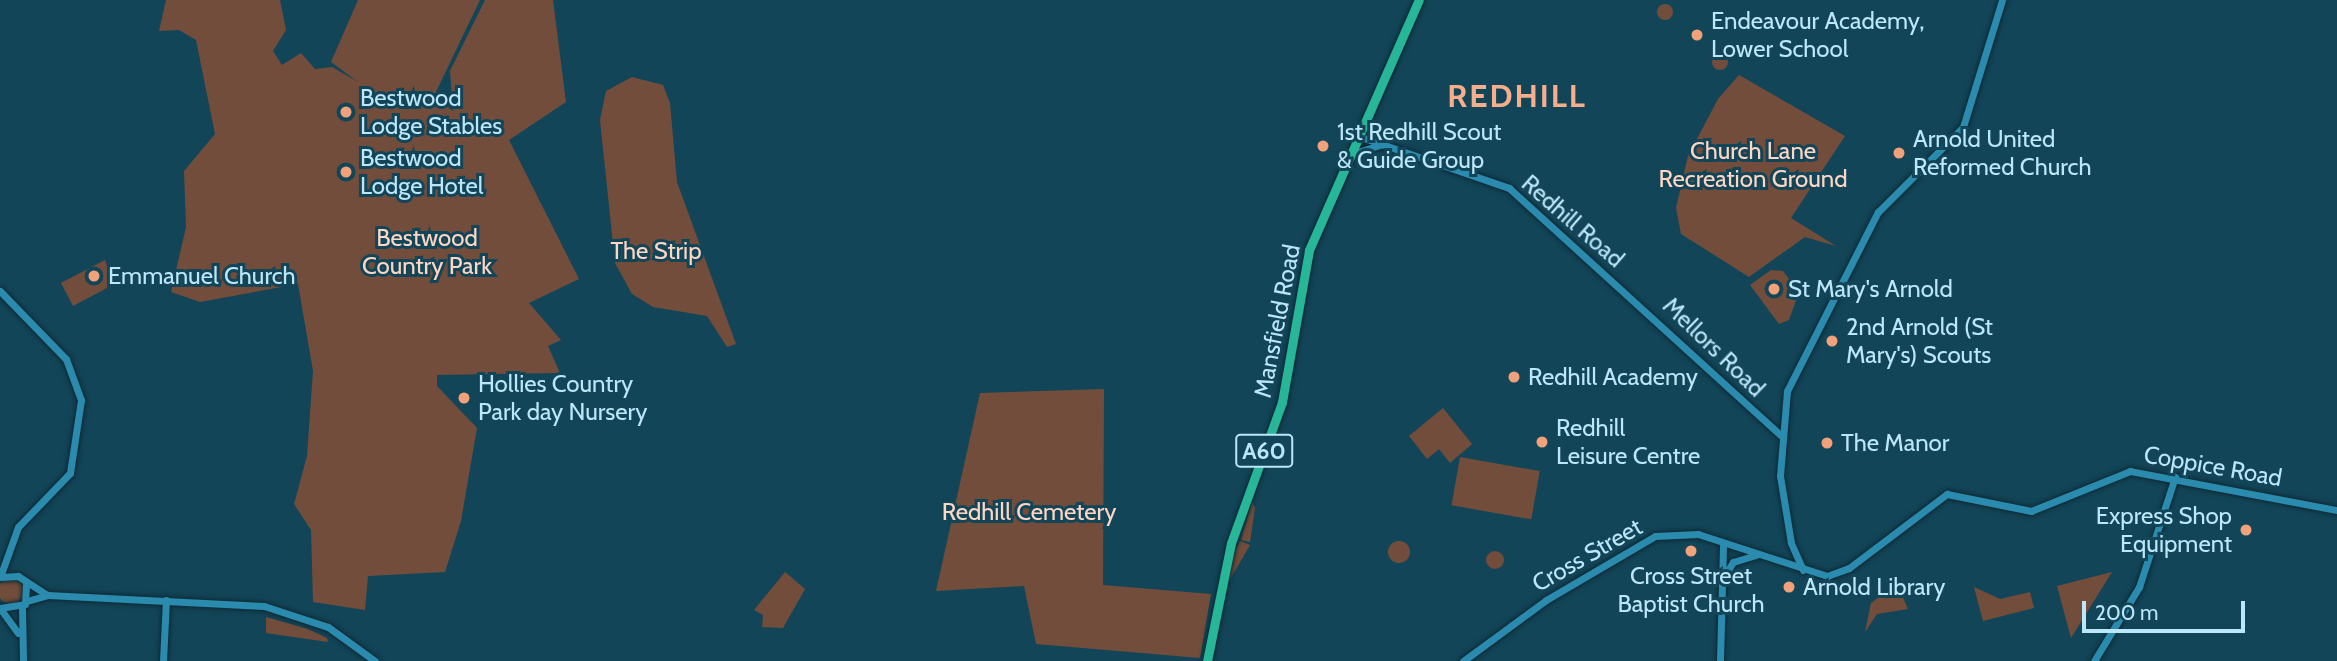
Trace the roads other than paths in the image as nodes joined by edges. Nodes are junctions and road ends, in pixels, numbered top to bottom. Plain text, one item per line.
1 (1419, 0) edge
2 (2002, 0) edge
3 (1361, 137) junction
4 (1380, 145) junction
5 (1352, 154) junction
6 (1621, 287) joint
7 (0, 291) edge
8 (1780, 435) junction
9 (2175, 477) junction
10 (2337, 510) edge
11 (1790, 543) junction
12 (1723, 544) junction
13 (1761, 554) junction
14 (10, 555) junction
15 (1783, 561) junction
16 (1804, 570) junction
17 (18, 576) junction
18 (0, 577) edge
19 (25, 582) junction
20 (1721, 582) junction
21 (48, 595) junction
22 (166, 600) junction
23 (24, 604) junction
24 (0, 609) edge
25 (19, 637) junction
26 (23, 661) edge
27 (163, 661) edge
28 (374, 661) edge
29 (1207, 661) edge
30 (1463, 661) edge
31 (1720, 661) edge
32 (2094, 661) edge

1 - 3 highway, Mansfield Road / A60
2 - 8 street
3 - 4 street, Redhill Road
3 - 5 highway, Mansfield Road / A60
4 - 5 street
4 - 6 street, Redhill Road
5 - 29 highway, Mansfield Road / A60
6 - 8 street, Mellors Road
7 - 14 street
8 - 11 street
9 - 10 street, Coppice Road
9 - 16 street, Coppice Road
9 - 32 street
11 - 15 street
11 - 16 street
12 - 13 street, Cross Street
12 - 20 street
12 - 30 street, Cross Street
13 - 15 street, Cross Street
13 - 20 street
14 - 17 street
14 - 18 street
15 - 16 street, Coppice Road
17 - 18 street
17 - 19 street
19 - 21 street
19 - 23 street
20 - 31 street
21 - 22 street
21 - 23 street
22 - 27 street
22 - 28 street
23 - 24 street
23 - 25 street
24 - 25 street
25 - 26 street

